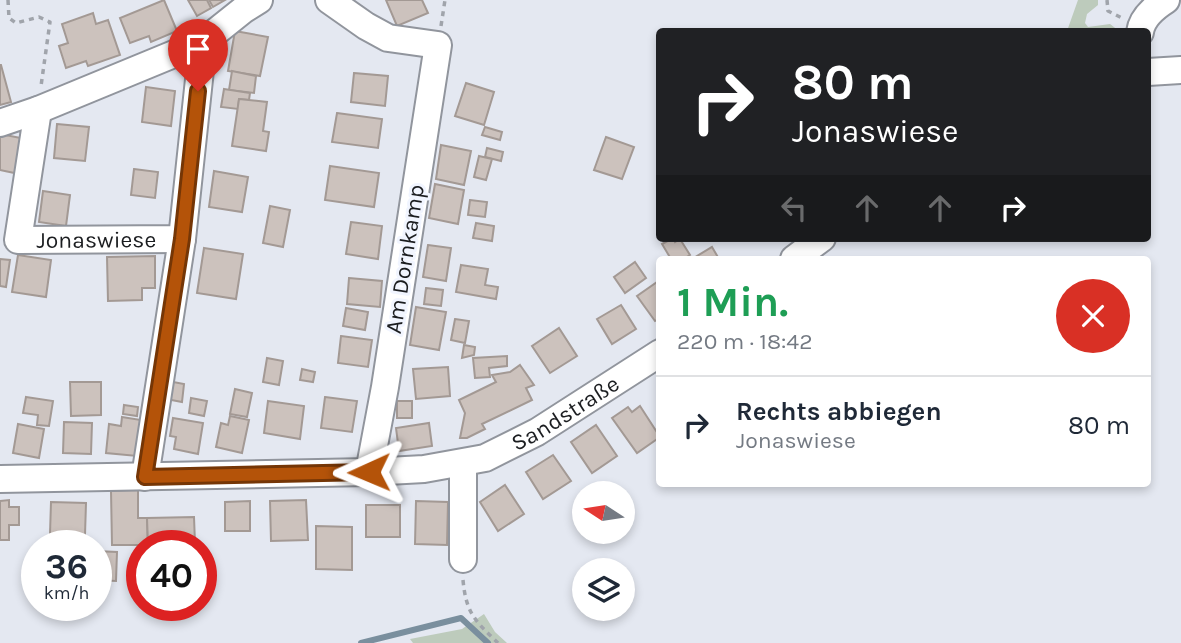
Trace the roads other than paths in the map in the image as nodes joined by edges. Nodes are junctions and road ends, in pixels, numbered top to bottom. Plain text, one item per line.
1 (259, 0) edge
2 (329, 0) edge
3 (1167, 0) edge
4 (1140, 28) edge
5 (204, 42) junction
6 (1181, 70) edge
7 (1151, 72) edge
8 (38, 110) junction
9 (0, 123) edge
10 (182, 239) junction
11 (816, 242) edge
12 (797, 256) edge
13 (656, 356) edge
14 (463, 463) junction
15 (369, 472) junction
16 (145, 477) junction
17 (0, 479) edge
18 (463, 559) road end

1 - 5 street
2 - 15 street, Am Dornkamp
3 - 4 street
5 - 8 street
5 - 10 street, Jonaswiese
6 - 7 street
8 - 9 street
8 - 10 street, Jonaswiese
10 - 16 street, Jonaswiese
11 - 12 street
13 - 14 street, Sandstraße
14 - 15 street, Sandstraße
14 - 18 street
15 - 16 street, Sandstraße
16 - 17 street, Sandstraße

